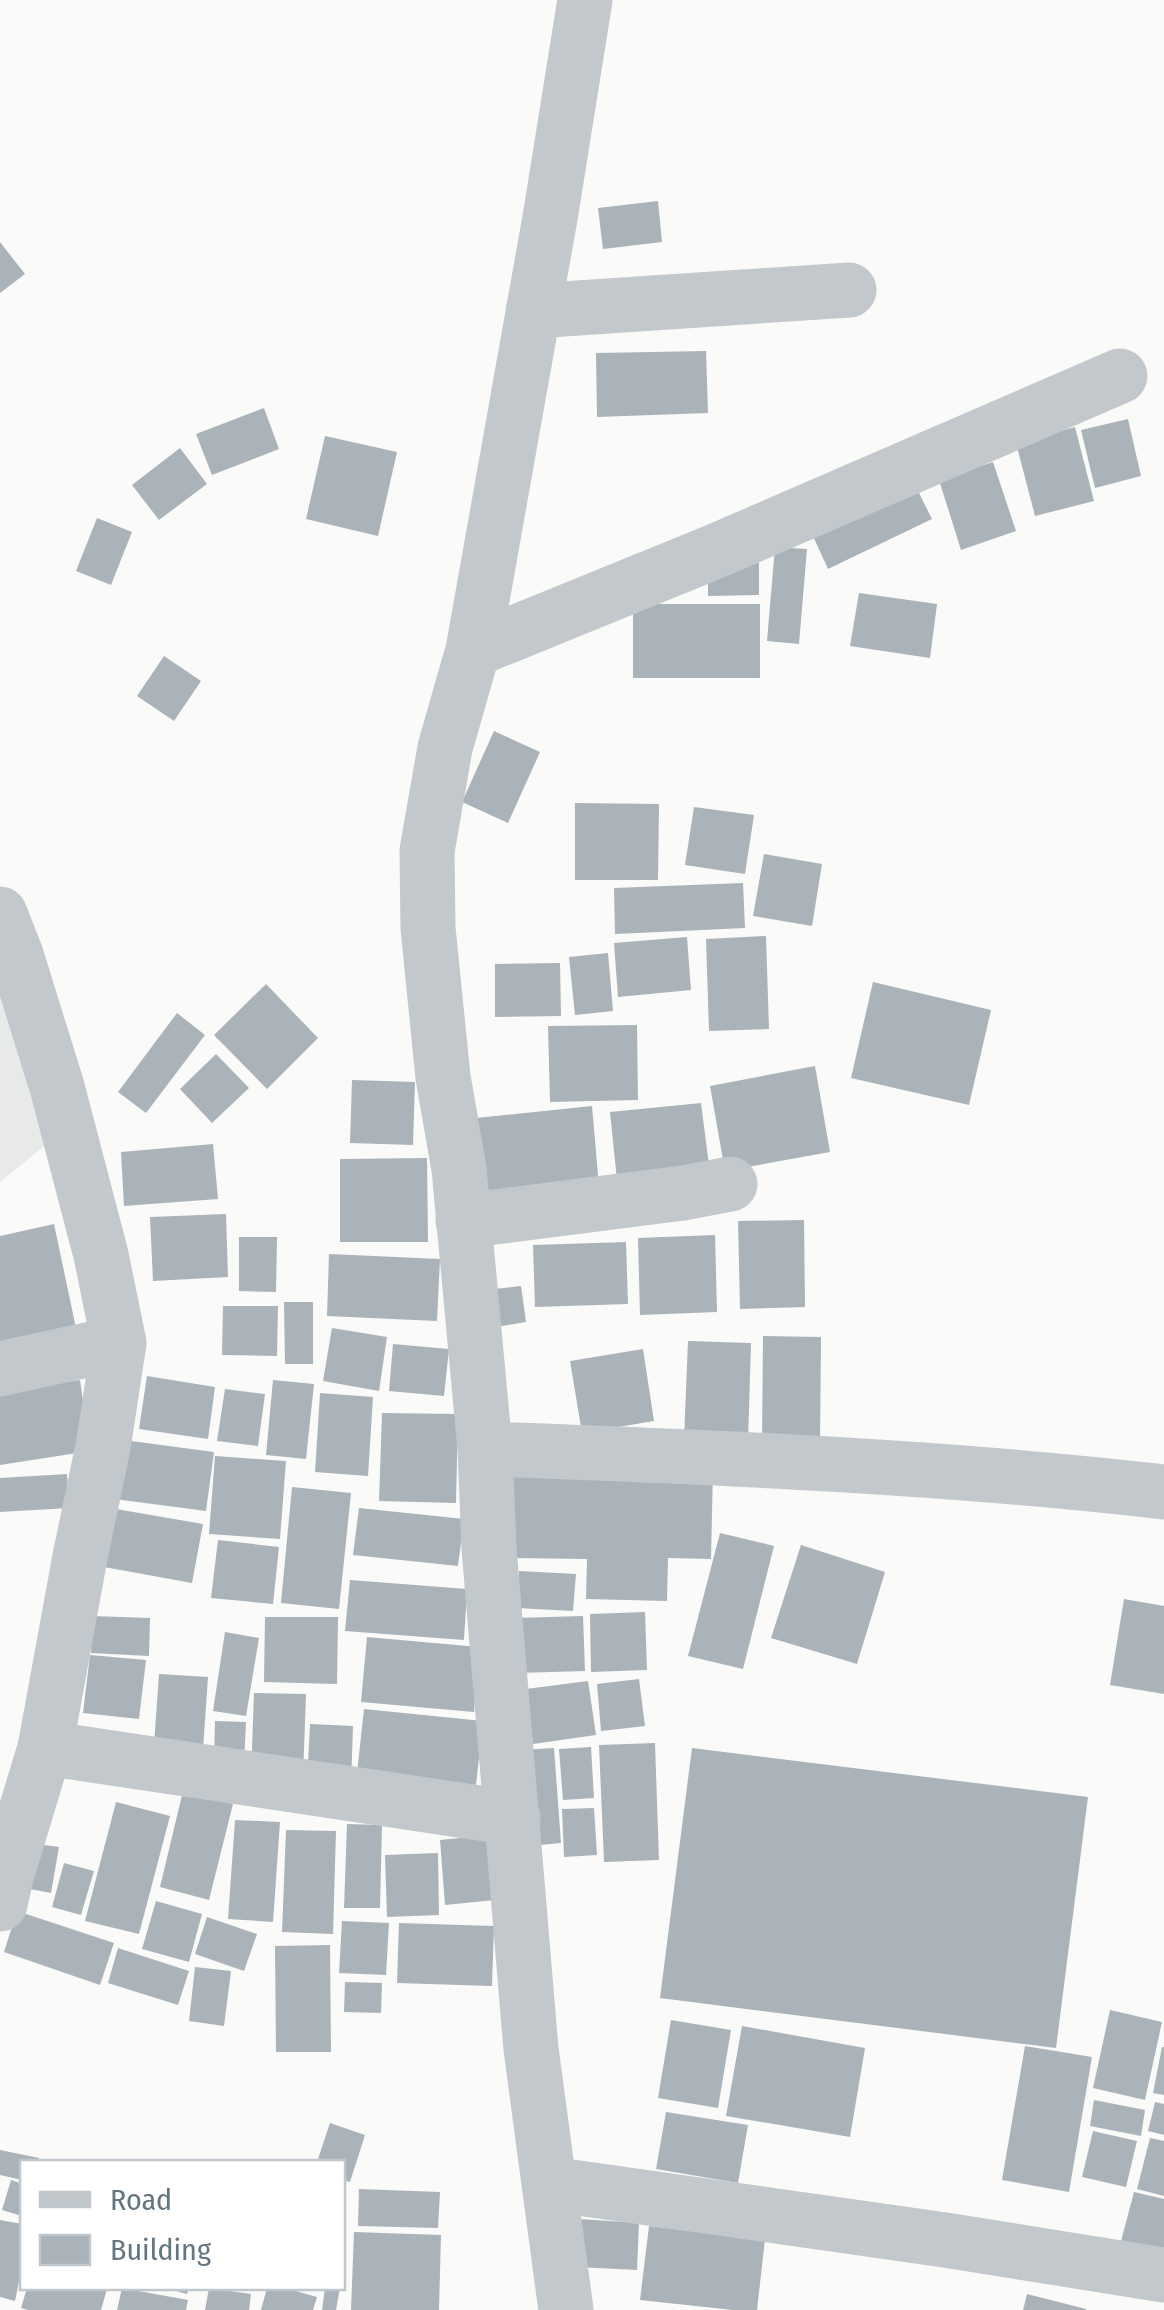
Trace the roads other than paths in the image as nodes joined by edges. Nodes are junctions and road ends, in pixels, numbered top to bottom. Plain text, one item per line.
1 (585, 0) edge
2 (849, 290) dead end
3 (533, 312) junction
4 (1120, 376) dead end
5 (473, 650) junction
6 (0, 914) edge
7 (16, 1001) edge
8 (730, 1184) dead end
9 (463, 1221) junction
10 (118, 1343) junction
11 (0, 1369) edge
12 (485, 1449) junction
13 (1164, 1492) edge
14 (45, 1748) junction
15 (513, 1818) junction
16 (2, 1886) edge
17 (550, 2184) junction
18 (1164, 2275) edge
19 (566, 2310) edge

1 - 3 street
2 - 3 street
3 - 5 street
4 - 5 street
5 - 9 street
6 - 7 street
7 - 10 street
8 - 9 street
9 - 12 street
10 - 11 street
10 - 14 street
12 - 13 street
12 - 15 street
14 - 15 street
14 - 16 street
15 - 17 street
17 - 18 street
17 - 19 street

